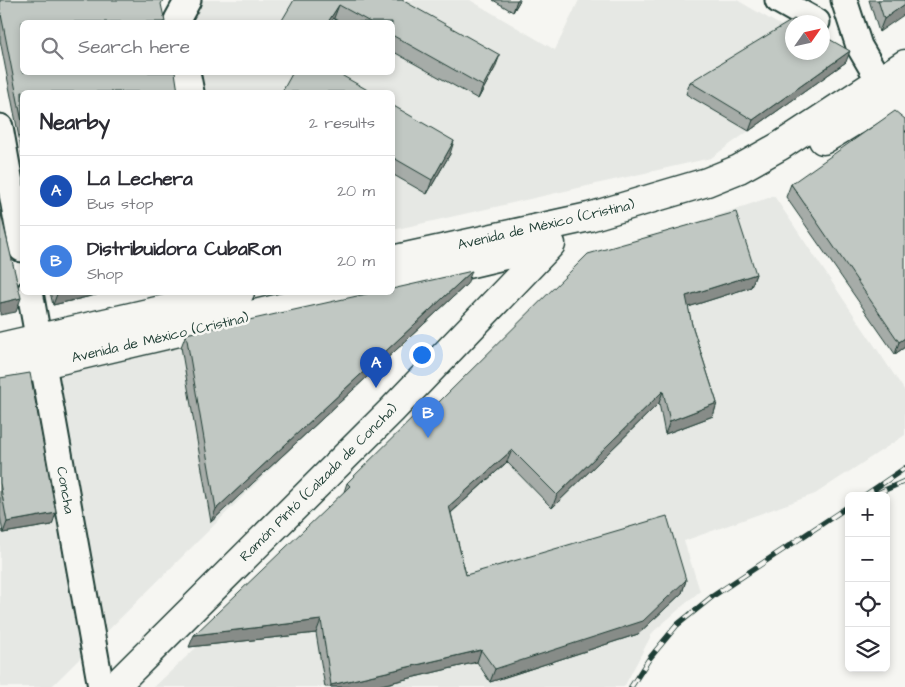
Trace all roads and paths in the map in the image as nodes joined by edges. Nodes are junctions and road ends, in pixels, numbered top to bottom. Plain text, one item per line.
1 (188, 0) edge
2 (778, 0) edge
3 (844, 0) edge
4 (805, 15) edge
5 (177, 20) edge
6 (830, 30) edge
7 (858, 46) junction
8 (905, 64) edge
9 (188, 75) edge
10 (191, 90) edge
11 (895, 97) edge
12 (0, 127) edge
13 (588, 217) junction
14 (20, 238) edge
15 (551, 244) junction
16 (395, 259) edge
17 (395, 281) edge
18 (31, 295) edge
19 (306, 295) edge
20 (235, 300) edge
21 (0, 347) edge
22 (41, 351) junction
23 (0, 373) edge
24 (101, 687) edge
25 (114, 687) edge

1 - 5 street
2 - 4 street
3 - 7 street
6 - 7 street
7 - 11 street
8 - 11 main road, Avenida de México (Cristina)
9 - 10 street
11 - 13 main road, Avenida de México (Cristina)
11 - 15 main road, Avenida de México (Cristina)
12 - 14 street
13 - 15 main road, Ramón Pintó (Calzada de Concha)
13 - 16 main road, Avenida de México (Cristina)
15 - 17 main road, Avenida de México (Cristina)
15 - 25 main road, Ramón Pintó (Calzada de Concha)
18 - 22 street, Concha
19 - 20 main road, Avenida de México (Cristina)
20 - 22 main road, Avenida de México (Cristina)
21 - 22 main road, Avenida de México (Cristina)
22 - 23 main road, Avenida de México (Cristina)
22 - 24 street, Concha

